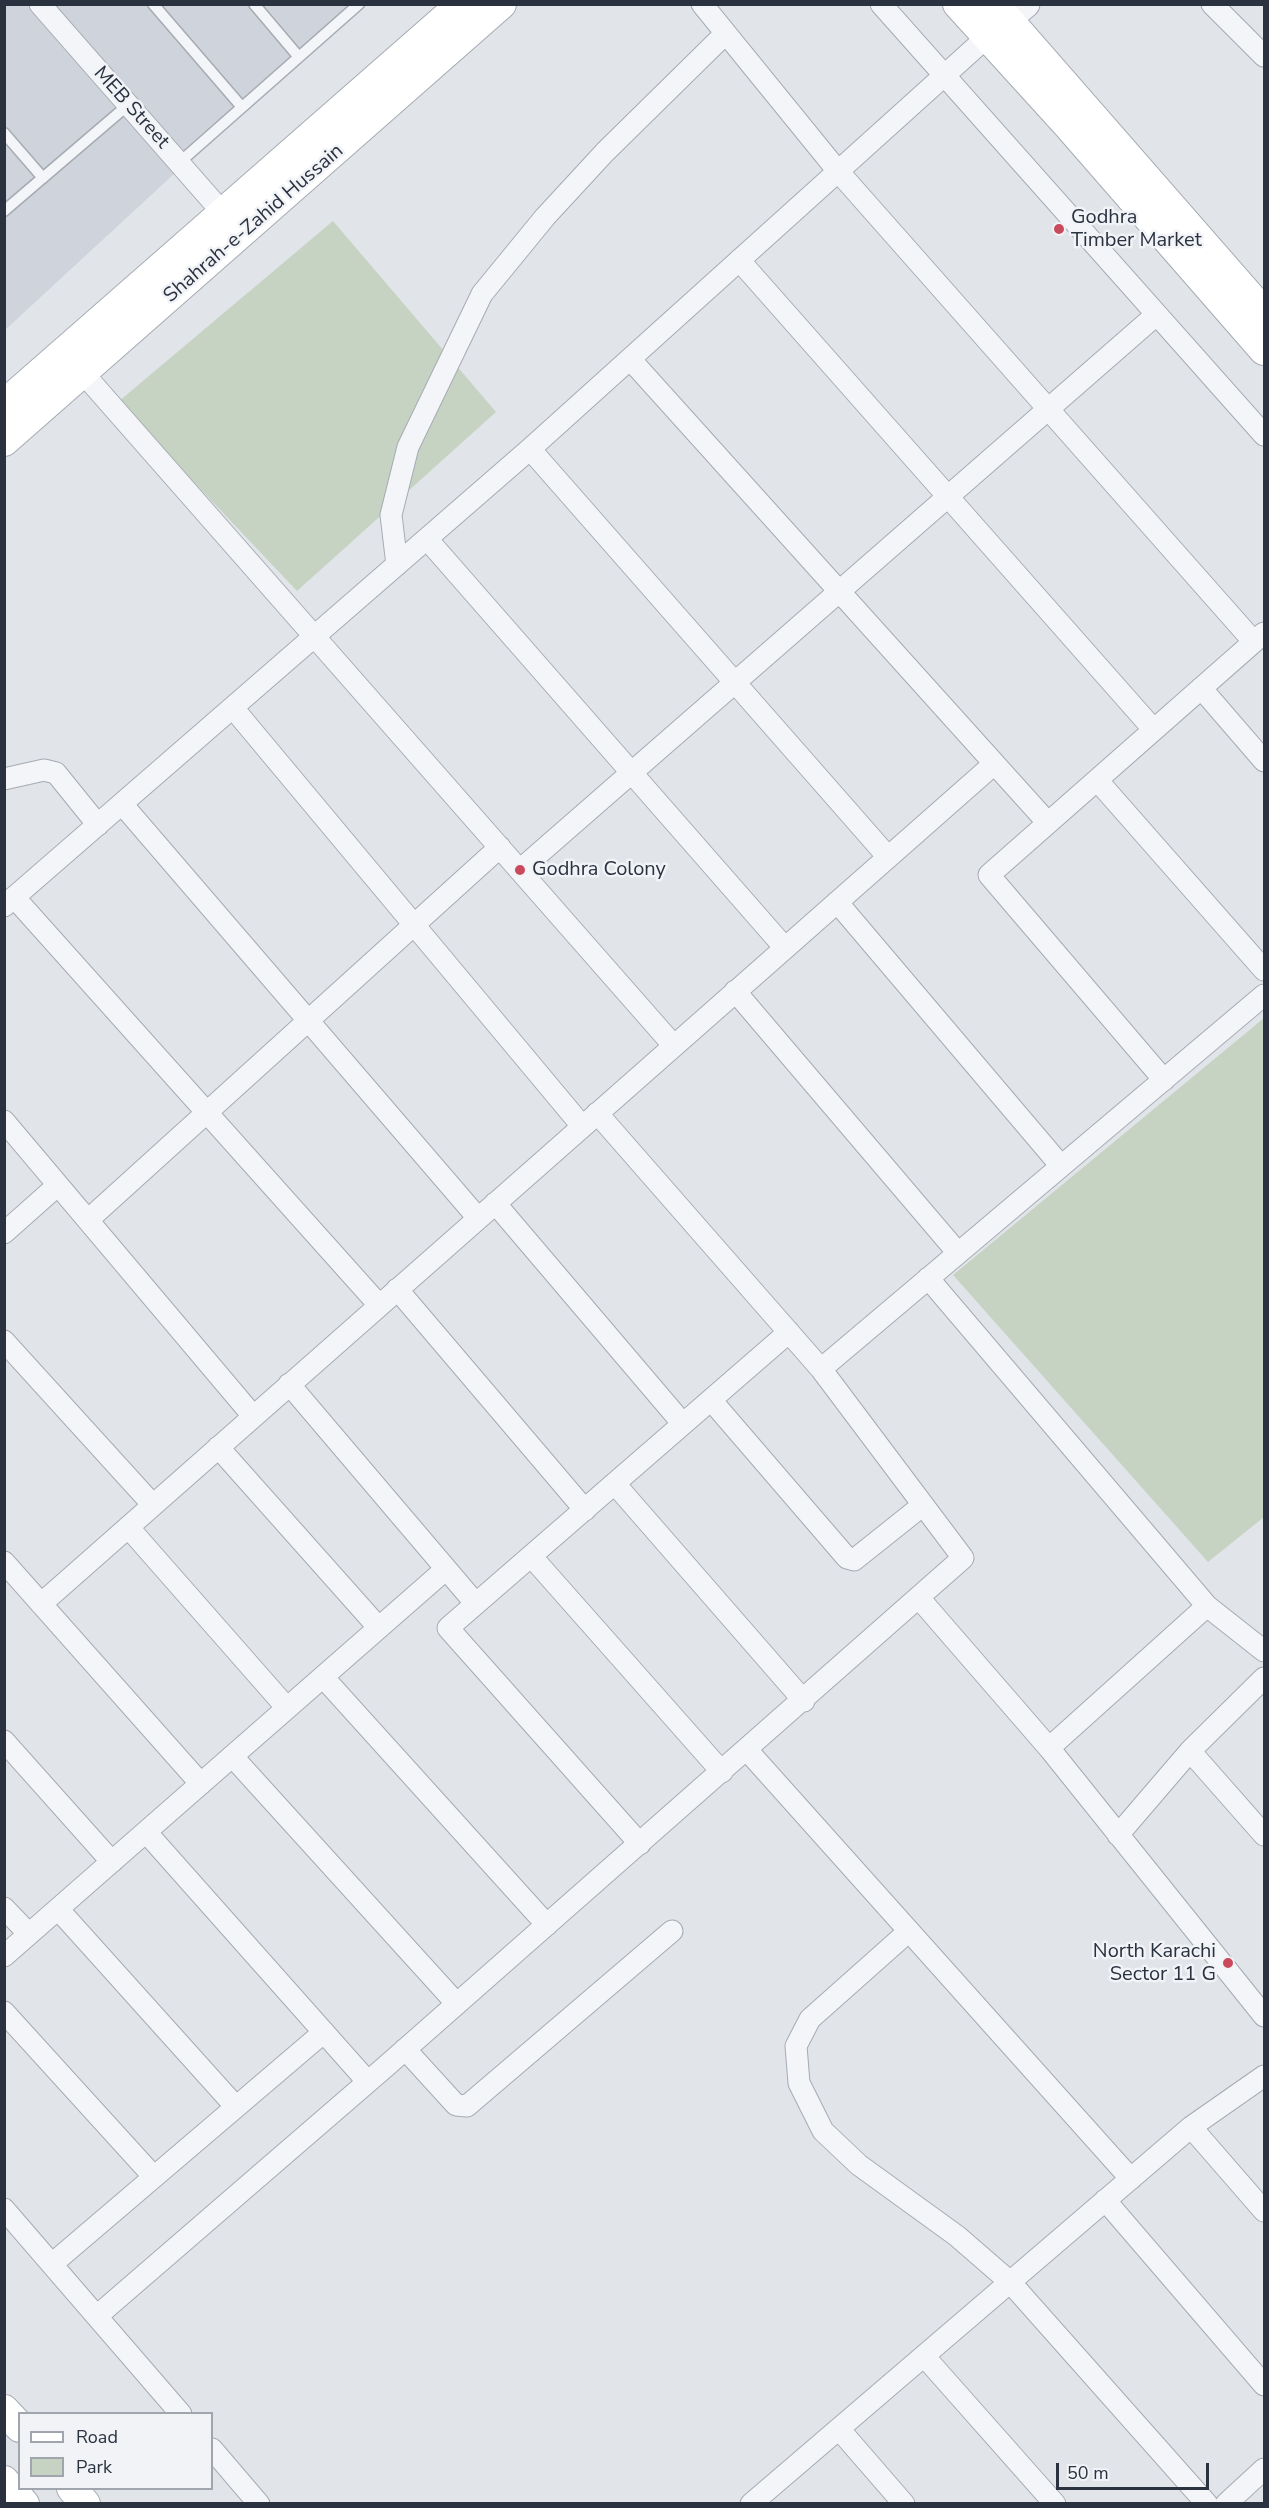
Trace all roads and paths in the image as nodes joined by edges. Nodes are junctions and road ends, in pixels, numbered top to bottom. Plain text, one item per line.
1 (40, 4) edge
2 (153, 4) edge
3 (254, 4) edge
4 (462, 4) edge
5 (501, 4) edge
6 (702, 4) edge
7 (881, 4) edge
8 (1212, 4) edge
9 (355, 6) edge
10 (990, 13) edge
11 (724, 34) junction
12 (298, 56) junction
13 (1264, 56) edge
14 (944, 76) junction
15 (128, 105) junction
16 (241, 106) junction
17 (4, 133) edge
18 (180, 162) junction
19 (837, 170) junction
20 (43, 178) junction
21 (4, 211) edge
22 (222, 212) junction
23 (739, 260) junction
24 (1264, 313) edge
25 (1156, 315) junction
26 (1264, 350) edge
27 (630, 359) junction
28 (83, 373) junction
29 (4, 405) edge
30 (1048, 408) junction
31 (1264, 435) edge
32 (4, 441) edge
33 (530, 449) junction
34 (947, 496) junction
35 (427, 539) junction
36 (397, 564) junction
37 (838, 591) junction
38 (315, 636) junction
39 (1259, 637) edge
40 (735, 682) junction
41 (1201, 688) junction
42 (233, 708) junction
43 (1154, 730) junction
44 (1264, 761) edge
45 (993, 764) junction
46 (631, 772) junction
47 (4, 778) edge
48 (1097, 780) junction
49 (122, 804) junction
50 (1048, 823) junction
51 (98, 825) junction
52 (500, 847) junction
53 (888, 857) junction
54 (519, 870) junction
55 (9, 902) edge
56 (837, 902) junction
57 (414, 925) junction
58 (785, 948) junction
59 (1264, 970) edge
60 (735, 991) junction
61 (1264, 995) edge
62 (308, 1021) junction
63 (674, 1046) junction
64 (1164, 1080) junction
65 (207, 1113) junction
66 (590, 1119) junction
67 (4, 1121) edge
68 (1061, 1166) junction
69 (58, 1185) junction
70 (495, 1203) junction
71 (478, 1218) junction
72 (88, 1220) junction
73 (4, 1233) edge
74 (958, 1253) junction
75 (928, 1278) junction
76 (398, 1288) junction
77 (379, 1305) junction
78 (789, 1332) junction
79 (4, 1341) edge
80 (821, 1369) junction
81 (289, 1384) junction
82 (711, 1400) junction
83 (253, 1416) junction
84 (683, 1424) junction
85 (218, 1447) junction
86 (615, 1484) junction
87 (153, 1505) junction
88 (923, 1505) junction
89 (585, 1510) junction
90 (128, 1527) junction
91 (531, 1556) junction
92 (5, 1562) edge
93 (446, 1569) junction
94 (919, 1598) junction
95 (41, 1604) junction
96 (476, 1604) junction
97 (1207, 1606) junction
98 (379, 1628) junction
99 (1264, 1652) edge
100 (323, 1677) junction
101 (1264, 1678) edge
102 (804, 1701) junction
103 (287, 1708) junction
104 (4, 1741) edge
105 (1049, 1748) junction
106 (747, 1750) junction
107 (1190, 1751) junction
108 (232, 1756) junction
109 (722, 1772) junction
110 (201, 1784) junction
111 (146, 1832) junction
112 (1118, 1835) junction
113 (1264, 1835) edge
114 (640, 1844) junction
115 (112, 1862) junction
116 (4, 1908) edge
117 (58, 1909) junction
118 (547, 1925) junction
119 (909, 1930) junction
120 (672, 1931) dead end
121 (29, 1934) junction
122 (4, 1956) edge
123 (457, 2004) junction
124 (4, 2012) edge
125 (1264, 2016) edge
126 (324, 2032) junction
127 (405, 2049) junction
128 (1264, 2076) edge
129 (368, 2082) junction
130 (236, 2107) junction
131 (1191, 2127) junction
132 (154, 2177) junction
133 (1131, 2179) junction
134 (1106, 2200) junction
135 (4, 2209) edge
136 (1264, 2211) edge
137 (52, 2264) junction
138 (1010, 2282) junction
139 (97, 2316) junction
140 (924, 2356) junction
141 (1264, 2385) edge
142 (4, 2410) edge
143 (179, 2412) edge
144 (18, 2425) edge
145 (839, 2429) junction
146 (213, 2450) edge
147 (1264, 2469) edge
148 (4, 2481) edge
149 (74, 2490) edge
150 (24, 2504) edge
151 (85, 2504) edge
152 (259, 2504) edge
153 (751, 2504) edge
154 (904, 2504) edge
155 (1055, 2504) edge
156 (1207, 2504) edge
157 (1226, 2504) edge

1 - 15 street, MEB Street
2 - 16 lane
3 - 12 lane
4 - 22 main road, Shahrah-e-Zahid Hussain
5 - 28 main road, Shahrah-e-Zahid Hussain
6 - 11 street
7 - 14 street
8 - 13 street
9 - 12 lane
10 - 14 street
10 - 24 main road
10 - 26 main road
11 - 19 street
11 - 36 street
12 - 16 lane
14 - 19 street
14 - 25 street
15 - 18 street, MEB Street
15 - 20 lane
16 - 18 lane
17 - 20 lane
18 - 22 street, MEB Street
19 - 23 street
19 - 30 street
20 - 21 lane
22 - 29 main road, Shahrah-e-Zahid Hussain
23 - 27 street
23 - 34 street
25 - 30 street
25 - 31 street
27 - 33 street
27 - 37 street
28 - 32 main road, Shahrah-e-Zahid Hussain
28 - 38 street
30 - 34 street
30 - 39 street
33 - 35 street
33 - 40 street
34 - 37 street
34 - 43 street
35 - 36 street
35 - 46 street
36 - 38 street
37 - 40 street
37 - 45 street
38 - 42 street
38 - 52 street
39 - 41 street
40 - 46 street
40 - 53 street
41 - 43 street
41 - 44 street
42 - 49 street
42 - 57 street
43 - 48 street
45 - 50 street
45 - 53 street
46 - 54 street
46 - 58 street
47 - 51 street
48 - 50 street
48 - 59 street
49 - 51 street
49 - 62 street
50 - 64 street
51 - 55 street
52 - 54 street
52 - 57 street
53 - 56 street
54 - 63 street
55 - 65 street
56 - 58 street
56 - 68 street
57 - 62 street
57 - 66 street
58 - 60 street
60 - 63 street
60 - 74 street
61 - 64 street
62 - 65 street
62 - 71 street
63 - 66 street
64 - 68 street
65 - 72 street
65 - 77 street
66 - 70 street
66 - 78 street
67 - 69 street
68 - 74 street
69 - 72 street
69 - 73 street
70 - 71 street
70 - 84 street
71 - 76 street
72 - 83 street
74 - 75 street
75 - 80 street
75 - 97 street
76 - 77 street
76 - 89 street
77 - 81 street
78 - 80 street
78 - 82 street
79 - 87 street
80 - 88 street
81 - 83 street
81 - 93 street
82 - 84 street
82 - 88 street
83 - 85 street
84 - 86 street
85 - 87 street
85 - 98 street
86 - 89 street
86 - 102 street
87 - 90 street
88 - 94 street
89 - 91 street
90 - 95 street
90 - 103 street
91 - 96 street
91 - 109 street
92 - 95 street
93 - 96 street
93 - 98 street
94 - 102 street
94 - 105 street
95 - 110 street
96 - 114 street
97 - 99 street
97 - 105 street
98 - 100 street
100 - 103 street
100 - 118 street
101 - 107 street
102 - 106 street
103 - 108 street
104 - 115 street
105 - 112 street
106 - 109 street
106 - 119 street
107 - 112 street
107 - 113 street
108 - 110 street
108 - 123 street
109 - 114 street
110 - 111 street
111 - 115 street
111 - 126 street
112 - 125 street
114 - 118 street
115 - 117 street
116 - 121 street
117 - 121 street
117 - 130 street
118 - 123 street
119 - 133 street
119 - 138 street
120 - 127 street
121 - 122 street
123 - 127 street
124 - 132 street
126 - 129 street
126 - 130 street
127 - 129 street
128 - 131 street
129 - 139 street
130 - 132 street
131 - 133 street
131 - 136 street
132 - 137 street
133 - 134 street
134 - 138 street
134 - 141 street
135 - 137 street
137 - 139 street
138 - 140 street
138 - 156 street
139 - 143 street
140 - 145 street
140 - 155 street
142 - 144 main road
145 - 153 street
145 - 154 street
146 - 152 street
147 - 157 street
148 - 150 main road
149 - 151 main road

